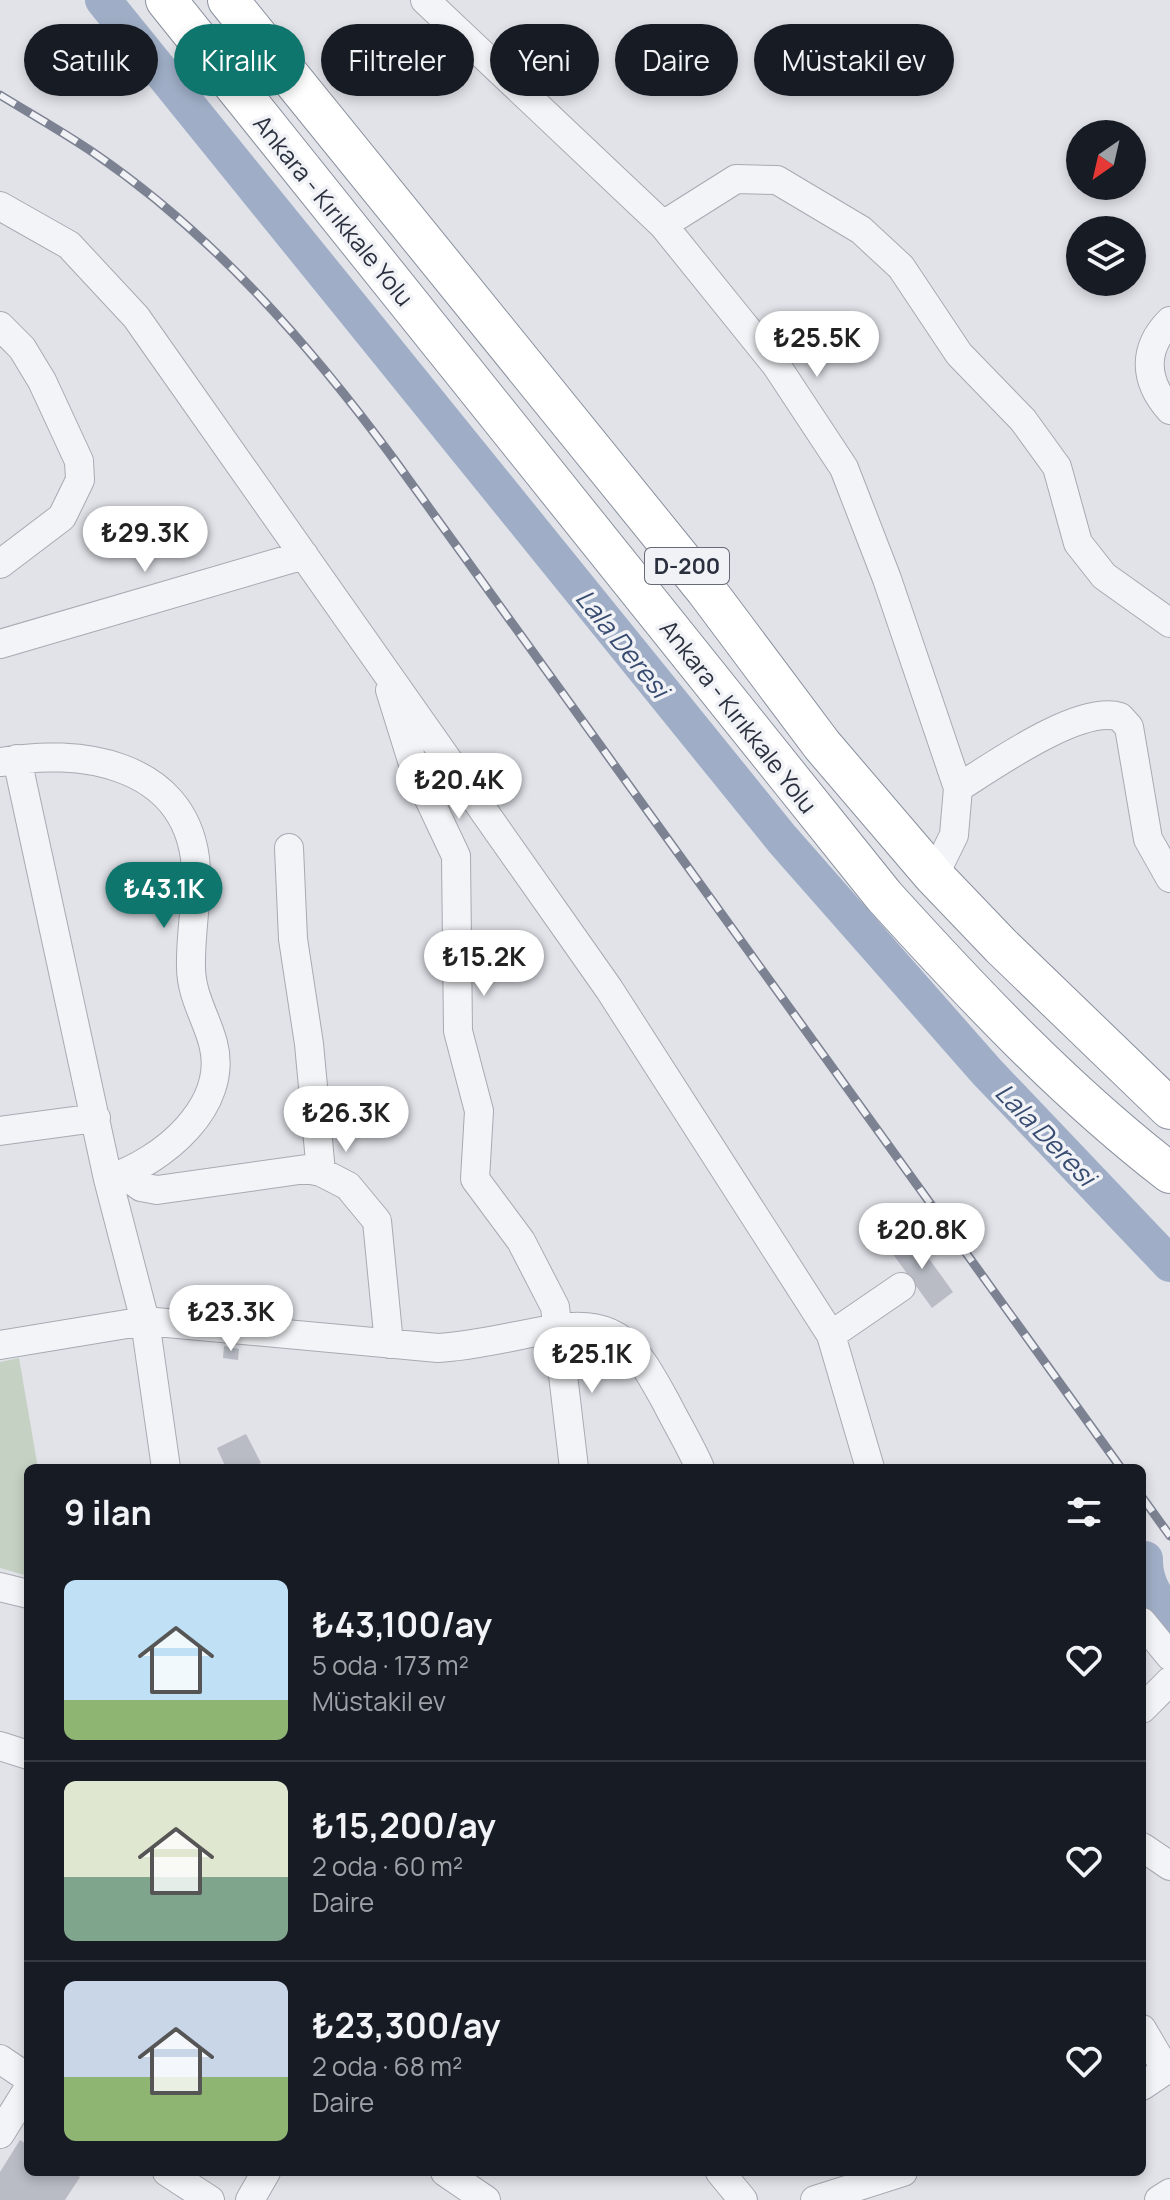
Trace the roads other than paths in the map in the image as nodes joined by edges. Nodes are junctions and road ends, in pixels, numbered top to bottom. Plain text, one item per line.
1 (166, 0) edge
2 (425, 0) edge
3 (233, 3) edge
4 (0, 206) edge
5 (663, 225) junction
6 (1170, 321) edge
7 (0, 326) edge
8 (1170, 410) edge
9 (304, 555) junction
10 (0, 564) edge
11 (1170, 623) edge
12 (0, 644) edge
13 (383, 666) junction
14 (8, 761) edge
15 (958, 788) junction
16 (289, 848) dead end
17 (934, 876) junction
18 (1170, 878) edge
19 (1170, 1109) edge
20 (96, 1118) junction
21 (0, 1131) edge
22 (321, 1172) junction
23 (1170, 1173) edge
24 (115, 1177) junction
25 (901, 1287) dead end
26 (145, 1321) junction
27 (557, 1328) junction
28 (831, 1335) junction
29 (389, 1344) junction
30 (0, 1345) edge
31 (165, 1464) edge
32 (574, 1464) edge
33 (698, 1464) edge
34 (869, 1464) edge
35 (0, 1587) edge
36 (24, 1593) edge
37 (1146, 1627) edge
38 (1170, 1656) edge
39 (1170, 1681) edge
40 (1146, 1705) edge
41 (0, 1746) edge
42 (24, 1754) edge
43 (1146, 1850) edge
44 (1170, 1866) edge
45 (1146, 2035) edge
46 (0, 2059) edge
47 (1168, 2069) edge
48 (24, 2075) edge
49 (1146, 2083) edge
50 (24, 2095) edge
51 (0, 2134) edge
52 (173, 2176) edge
53 (264, 2176) edge
54 (451, 2176) edge
55 (723, 2176) edge
56 (890, 2176) edge
57 (1170, 2193) edge
58 (210, 2200) edge
59 (250, 2200) edge
60 (486, 2200) edge
61 (743, 2200) edge
62 (815, 2200) edge
63 (1159, 2200) edge

1 - 23 highway, Ankara - Kırıkkale Yolu / D-200
2 - 5 street
3 - 17 highway, Ankara - Kırıkkale Yolu / D-200
4 - 9 street
5 - 11 street
5 - 15 street
6 - 8 street
7 - 10 street
9 - 12 street
9 - 13 street
13 - 27 street
13 - 28 street
14 - 20 street
14 - 24 street
15 - 17 street
15 - 18 street
16 - 22 street
17 - 19 highway, Ankara - Kırıkkale Yolu / D-200
20 - 21 street
20 - 24 street
22 - 24 street
22 - 29 street
24 - 26 street
25 - 28 street
26 - 29 street
26 - 30 street
26 - 31 street
27 - 29 street
27 - 32 street
27 - 33 street
28 - 34 street
35 - 36 street
37 - 38 street
39 - 40 street
41 - 42 street
43 - 44 street
45 - 47 street
46 - 48 street
47 - 49 street
50 - 51 street
52 - 58 street
53 - 59 street
54 - 60 street
55 - 61 street
56 - 62 street
57 - 63 street

